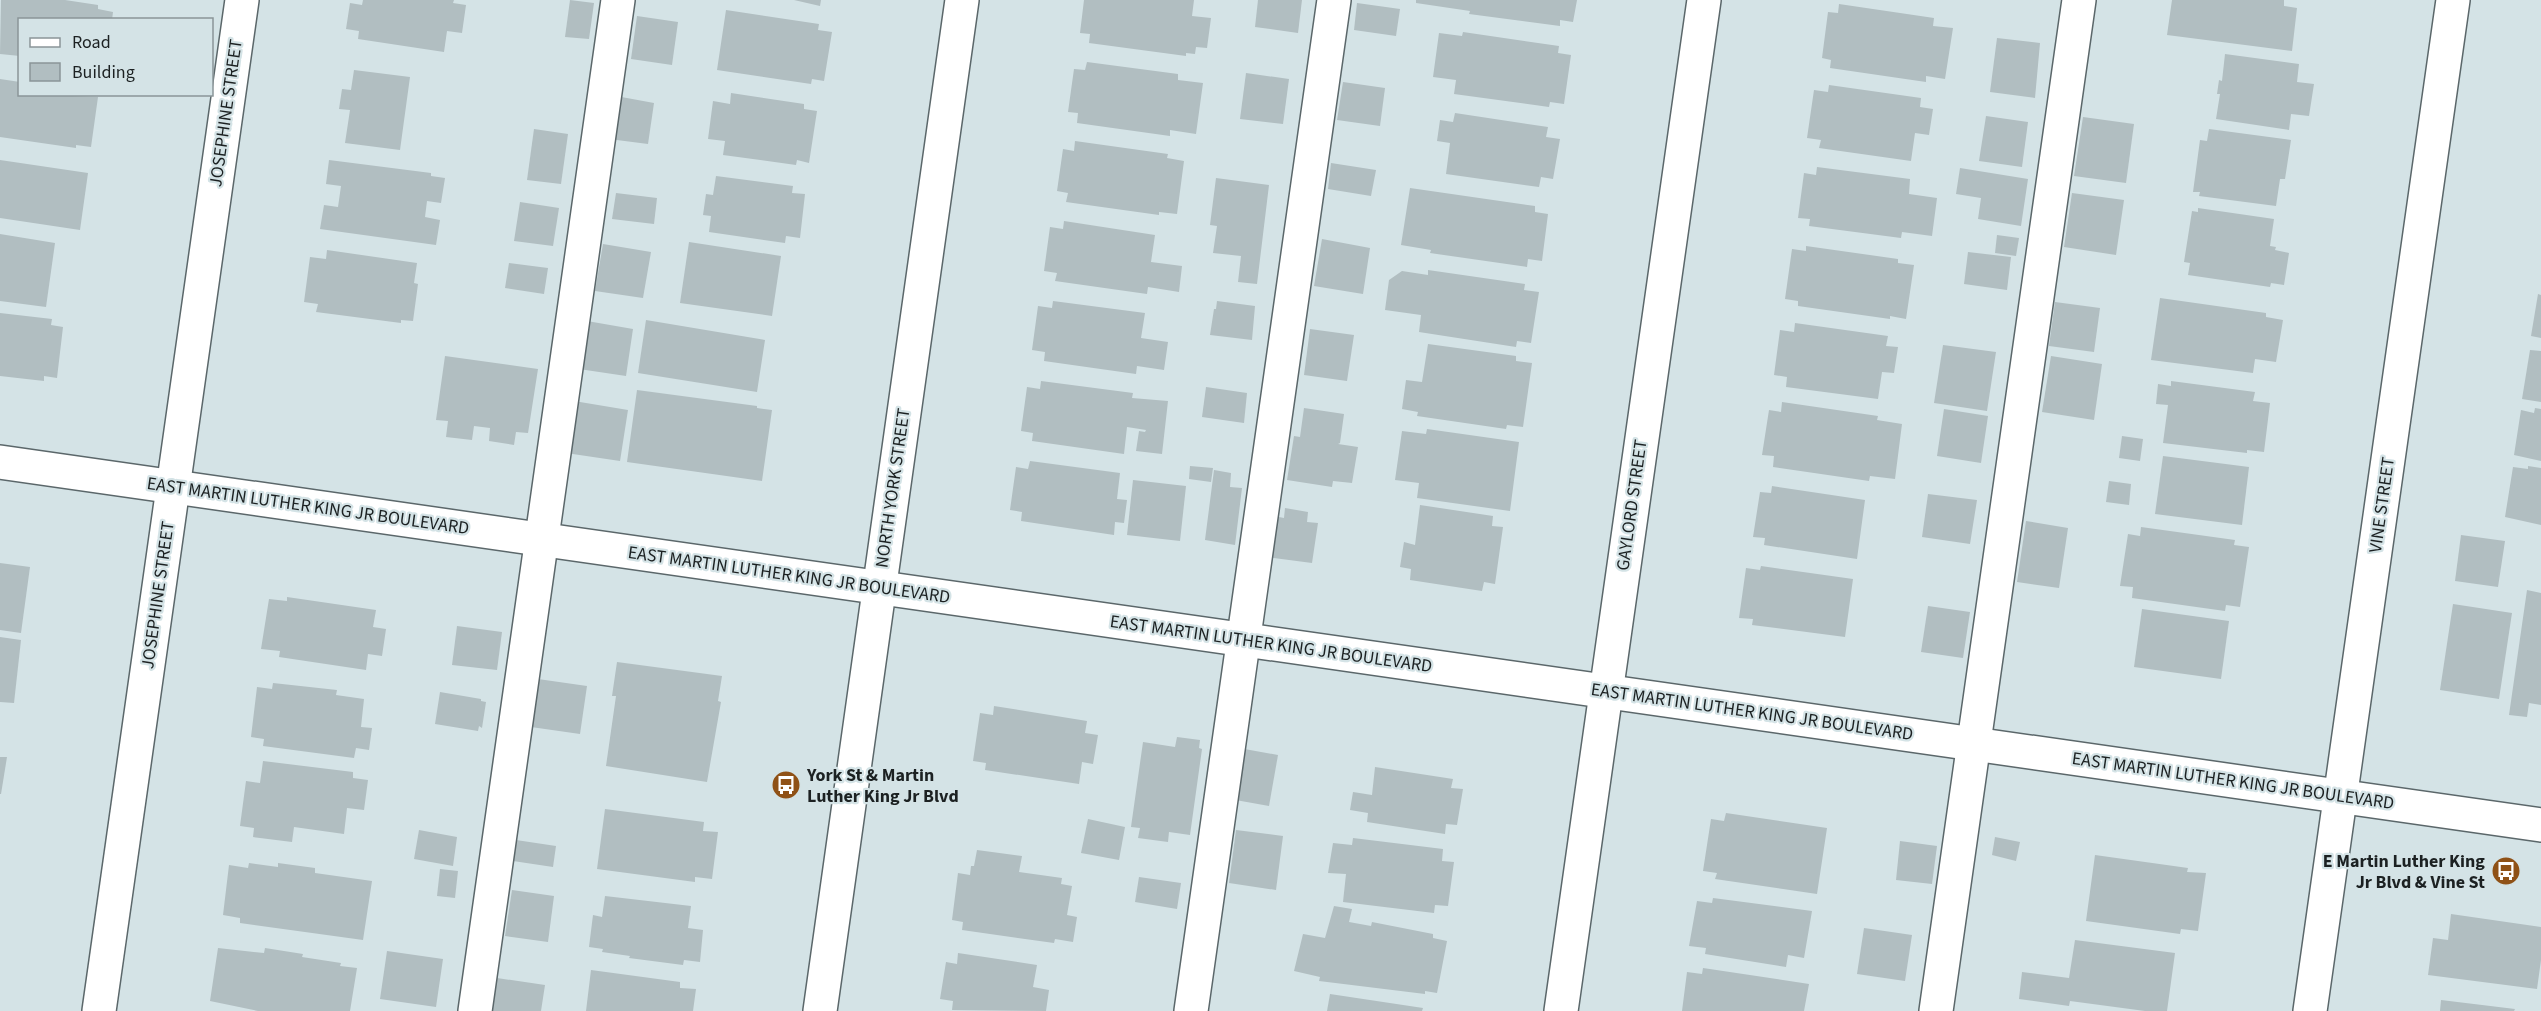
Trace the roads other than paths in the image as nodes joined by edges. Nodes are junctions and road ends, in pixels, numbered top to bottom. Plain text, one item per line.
1 (242, 0) edge
2 (618, 0) edge
3 (962, 0) edge
4 (1334, 0) edge
5 (1704, 0) edge
6 (2079, 0) edge
7 (2453, 0) edge
8 (0, 462) edge
9 (173, 487) junction
10 (542, 540) junction
11 (879, 588) junction
12 (1244, 640) junction
13 (1607, 692) junction
14 (1973, 744) junction
15 (2340, 796) junction
16 (2541, 825) edge
17 (99, 1011) edge
18 (475, 1011) edge
19 (820, 1011) edge
20 (1191, 1011) edge
21 (1561, 1011) edge
22 (1936, 1011) edge
23 (2310, 1011) edge

1 - 9 main road, JOSEPHINE STREET
2 - 10 main road
3 - 11 main road, NORTH YORK STREET
4 - 12 main road
5 - 13 main road, GAYLORD STREET
6 - 14 main road
7 - 15 main road, VINE STREET
8 - 9 main road, EAST MARTIN LUTHER KING JR BOULEVARD
9 - 10 main road, EAST MARTIN LUTHER KING JR BOULEVARD
9 - 17 main road, JOSEPHINE STREET
10 - 11 main road, EAST MARTIN LUTHER KING JR BOULEVARD
10 - 18 main road
11 - 12 main road, EAST MARTIN LUTHER KING JR BOULEVARD
11 - 19 main road, NORTH YORK STREET
12 - 13 main road, EAST MARTIN LUTHER KING JR BOULEVARD
12 - 20 main road
13 - 14 main road, EAST MARTIN LUTHER KING JR BOULEVARD
13 - 21 main road, GAYLORD STREET
14 - 15 main road, EAST MARTIN LUTHER KING JR BOULEVARD
14 - 22 main road
15 - 16 main road, EAST MARTIN LUTHER KING JR BOULEVARD
15 - 23 main road, VINE STREET

